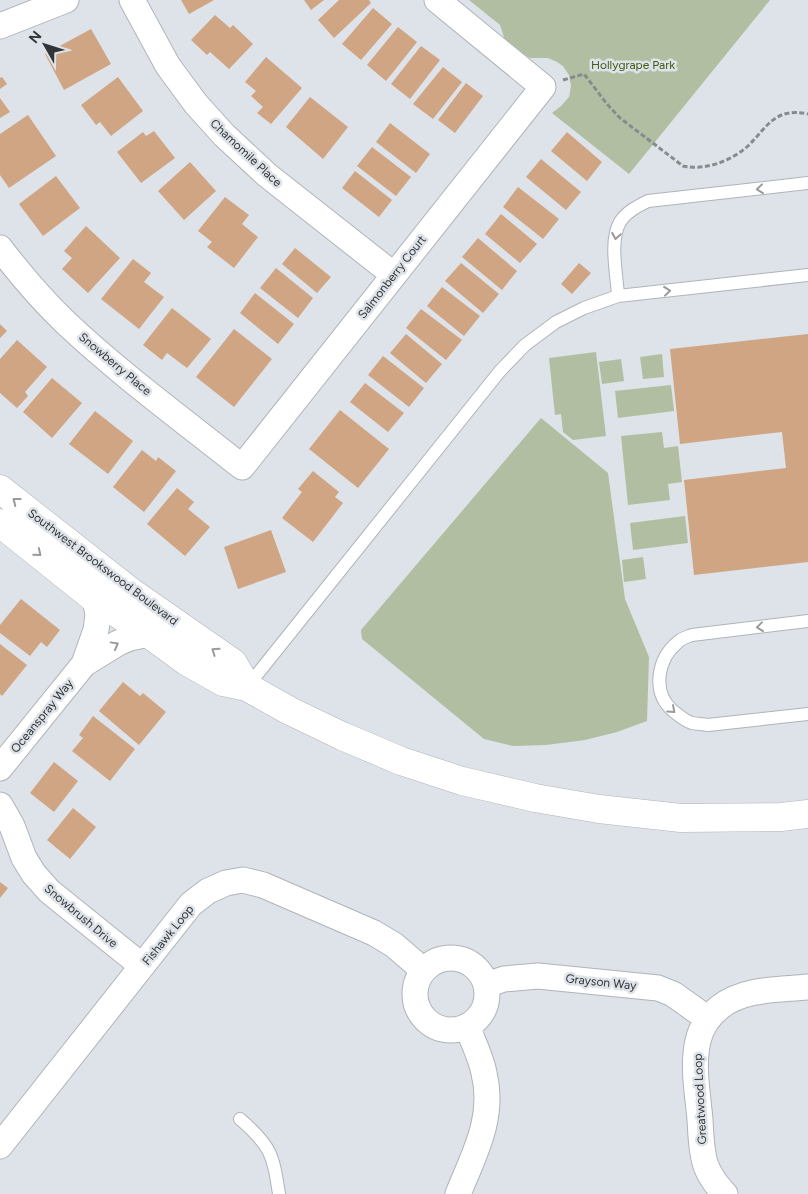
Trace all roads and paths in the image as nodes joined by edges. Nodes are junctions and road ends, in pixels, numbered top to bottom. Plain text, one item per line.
1 (66, 0) edge
2 (132, 0) edge
3 (437, 0) edge
4 (0, 26) edge
5 (542, 87) junction
6 (808, 114) edge
7 (808, 183) edge
8 (0, 248) edge
9 (394, 274) junction
10 (808, 275) edge
11 (618, 296) junction
12 (242, 467) joint
13 (0, 489) edge
14 (0, 523) edge
15 (95, 599) junction
16 (808, 621) edge
17 (149, 634) junction
18 (84, 664) junction
19 (247, 687) junction
20 (808, 714) edge
21 (0, 768) edge
22 (0, 805) edge
23 (808, 814) edge
24 (142, 966) junction
25 (423, 970) junction
26 (486, 985) junction
27 (808, 987) edge
28 (708, 1019) junction
29 (467, 1026) junction
30 (240, 1119) dead end
31 (0, 1146) edge
32 (279, 1194) edge
33 (458, 1194) edge
34 (725, 1194) edge

1 - 4 street
2 - 9 street, Chamomile Place
3 - 5 street
5 - 6 path
5 - 9 street, Salmonberry Court
7 -> 11 lane
8 - 12 street, Snowberry Place
9 - 12 street, Salmonberry Court
11 -> 10 lane
11 - 19 lane
19 -> 13 main road, Southwest Brookswood Boulevard
14 -> 15 main road, Southwest Brookswood Boulevard
15 - 17 main road, Southwest Brookswood Boulevard
15 - 18 street, Oceanspray Way
16 -> 20 lane
18 -> 17 street, Oceanspray Way
17 - 19 main road, Southwest Brookswood Boulevard
18 - 21 street, Oceanspray Way
19 - 23 main road, Southwest Brookswood Boulevard
22 - 24 street, Snowbrush Drive
24 - 25 street, Fishawk Loop
24 - 31 street, Fishawk Loop
25 - 26 street
25 - 29 street
26 - 28 street, Grayson Way
26 - 29 street
27 - 28 street, Greatwood Loop
28 - 34 street, Greatwood Loop
29 - 33 street
30 - 32 lane

